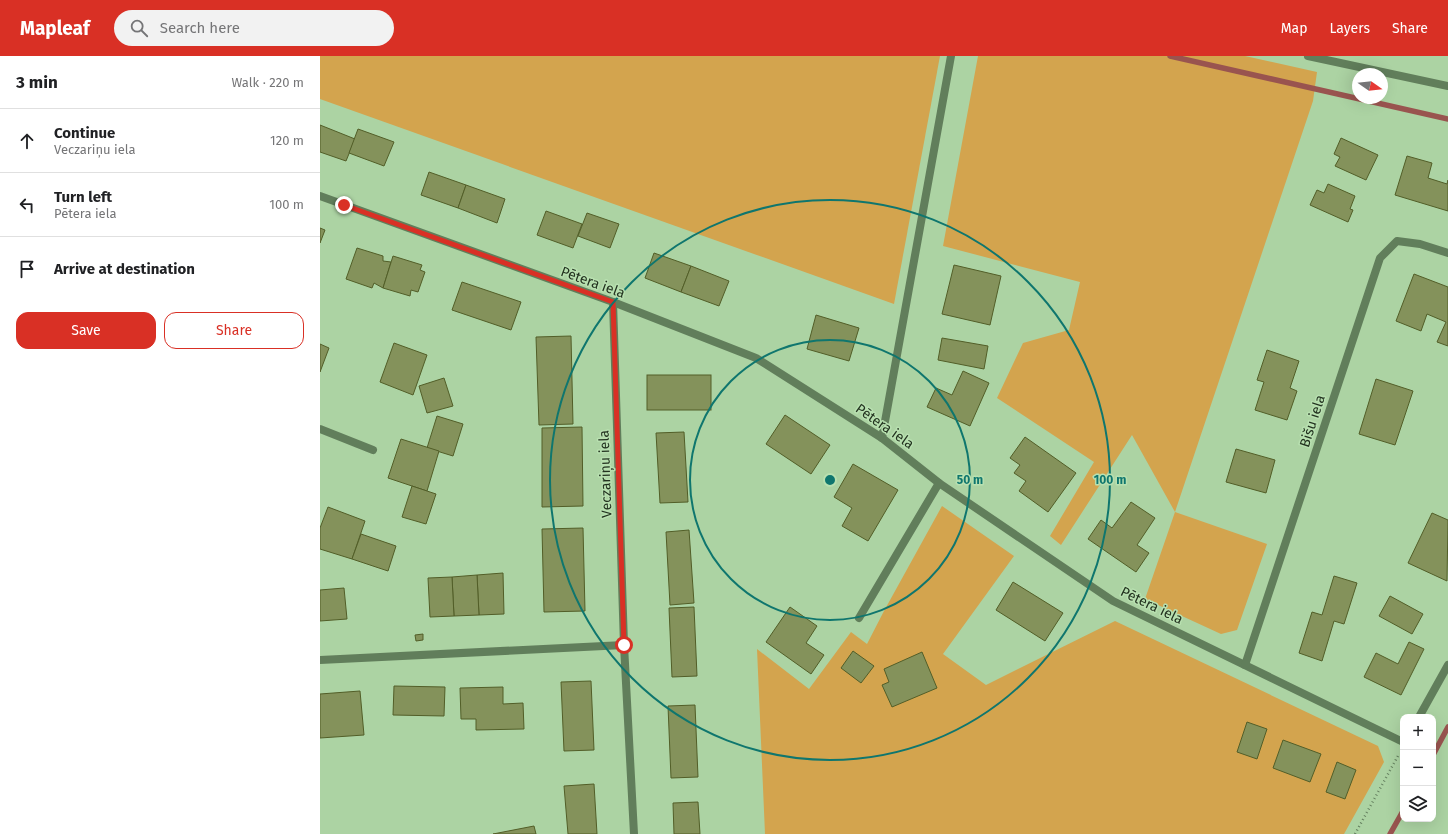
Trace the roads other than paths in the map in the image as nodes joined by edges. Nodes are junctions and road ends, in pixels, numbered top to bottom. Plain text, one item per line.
1 (951, 56) edge
2 (1308, 56) edge
3 (1448, 86) edge
4 (320, 196) edge
5 (1448, 253) edge
6 (613, 302) junction
7 (320, 429) edge
8 (882, 438) junction
9 (373, 450) dead end
10 (939, 483) junction
11 (859, 618) dead end
12 (624, 645) junction
13 (320, 660) edge
14 (1448, 664) edge
15 (1246, 665) junction
16 (1422, 714) edge
17 (1400, 741) edge
18 (634, 834) edge

1 - 8 street
2 - 3 street
4 - 6 street, Pētera iela
5 - 15 street, Bišu iela
6 - 8 street, Pētera iela
6 - 12 street, Veczariņu iela
7 - 9 street
8 - 10 street, Pētera iela
10 - 11 street
10 - 15 street, Pētera iela
12 - 13 street
12 - 18 street, Veczariņu iela
14 - 16 street
15 - 17 street, Pētera iela

